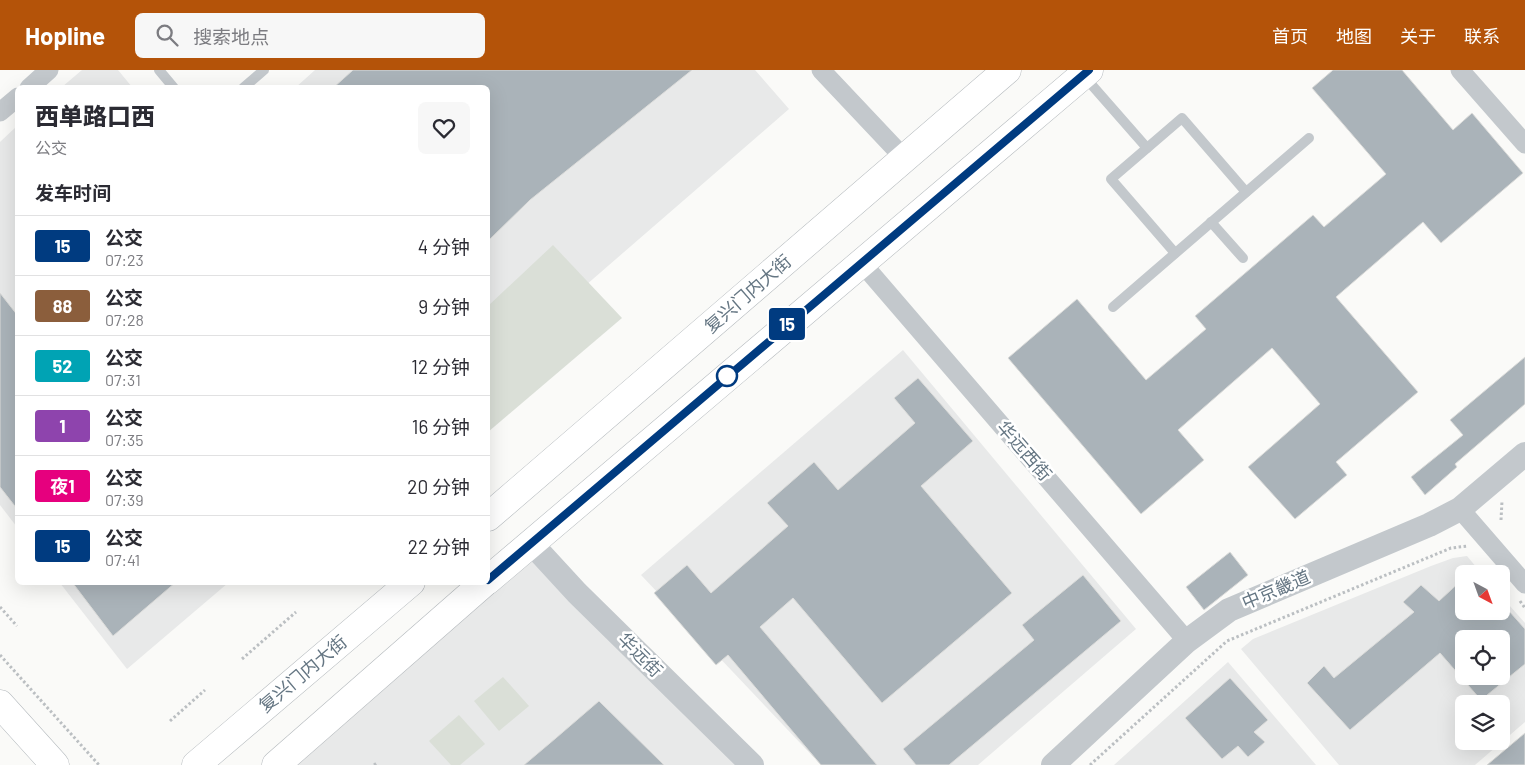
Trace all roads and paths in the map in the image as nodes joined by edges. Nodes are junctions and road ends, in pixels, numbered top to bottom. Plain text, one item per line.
1 (49, 70) edge
2 (159, 70) edge
3 (264, 70) edge
4 (821, 70) edge
5 (1007, 70) edge
6 (1460, 70) edge
7 (1086, 72) edge
8 (32, 85) edge
9 (172, 85) edge
10 (246, 85) edge
11 (15, 100) edge
12 (0, 112) edge
13 (1309, 138) dead end
14 (1525, 144) edge
15 (1147, 148) junction
16 (905, 159) junction
17 (1246, 192) junction
18 (1211, 222) junction
19 (1175, 253) junction
20 (1243, 258) dead end
21 (861, 262) junction
22 (1113, 307) dead end
23 (1525, 454) edge
24 (1501, 501) dead end
25 (1460, 508) junction
26 (490, 514) edge
27 (1501, 520) dead end
28 (531, 542) junction
29 (1472, 546) dead end
30 (490, 578) edge
31 (1525, 584) edge
32 (406, 585) edge
33 (483, 585) edge
34 (0, 607) edge
35 (296, 612) dead end
36 (17, 626) dead end
37 (1187, 641) junction
38 (0, 655) edge
39 (242, 659) dead end
40 (205, 690) dead end
41 (0, 704) edge
42 (170, 720) dead end
43 (55, 765) edge
44 (99, 765) edge
45 (196, 765) edge
46 (276, 765) edge
47 (752, 765) edge
48 (1053, 765) edge
49 (1090, 765) edge

1 - 8 street
2 - 9 lane
3 - 10 lane
4 - 16 street
5 - 16 main road, 复兴门内大街
6 - 14 street
7 - 15 lane
7 - 21 main road
11 - 12 street
13 - 17 lane
15 - 17 lane
15 - 19 lane
16 - 26 main road, 复兴门内大街
17 - 18 lane
18 - 19 lane
18 - 20 lane
19 - 22 lane
21 - 28 main road
21 - 37 street, 华远西街
23 - 25 street, 中京畿道
24 - 27 path
25 - 31 street
25 - 37 street, 中京畿道
28 - 30 main road
28 - 47 street, 华远街
29 - 49 path
32 - 45 main road, 复兴门内大街
33 - 46 main road
34 - 36 path
35 - 39 path
37 - 48 street, 中京畿道
38 - 44 path
40 - 42 path
41 - 43 main road

